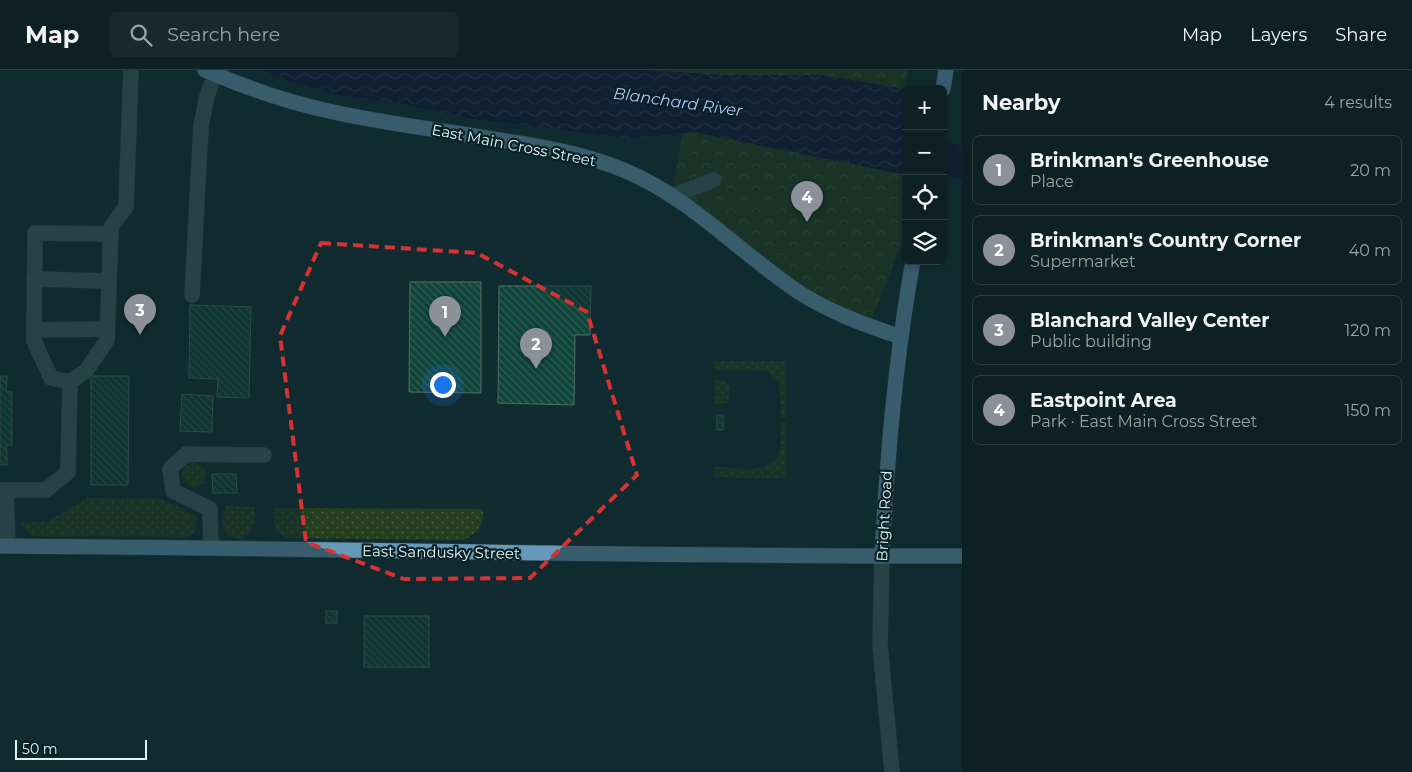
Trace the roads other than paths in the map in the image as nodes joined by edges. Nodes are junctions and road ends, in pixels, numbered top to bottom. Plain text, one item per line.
1 (131, 70) edge
2 (946, 70) edge
3 (210, 72) edge
4 (944, 85) edge
5 (714, 180) dead end
6 (672, 196) junction
7 (110, 234) junction
8 (911, 265) edge
9 (34, 279) junction
10 (109, 281) junction
11 (192, 295) dead end
12 (107, 329) junction
13 (34, 330) junction
14 (901, 337) junction
15 (70, 382) junction
16 (264, 455) dead end
17 (3, 490) edge
18 (4, 546) edge
19 (211, 548) junction
20 (882, 556) junction
21 (962, 556) edge
22 (892, 772) edge

1 - 7 street
2 - 4 main road
3 - 6 main road, East Main Cross Street
3 - 11 street
5 - 6 street
6 - 14 main road, East Main Cross Street
7 - 9 street
7 - 10 street
8 - 14 main road, Bright Road
9 - 10 street
9 - 13 street
10 - 12 street
12 - 13 street
12 - 15 street
13 - 15 street
14 - 20 main road, Bright Road
15 - 17 street
16 - 19 street
17 - 18 street
18 - 19 main road, East Sandusky Street
19 - 20 main road, East Sandusky Street
20 - 21 main road, East Sandusky Street
20 - 22 street, Bright Road

